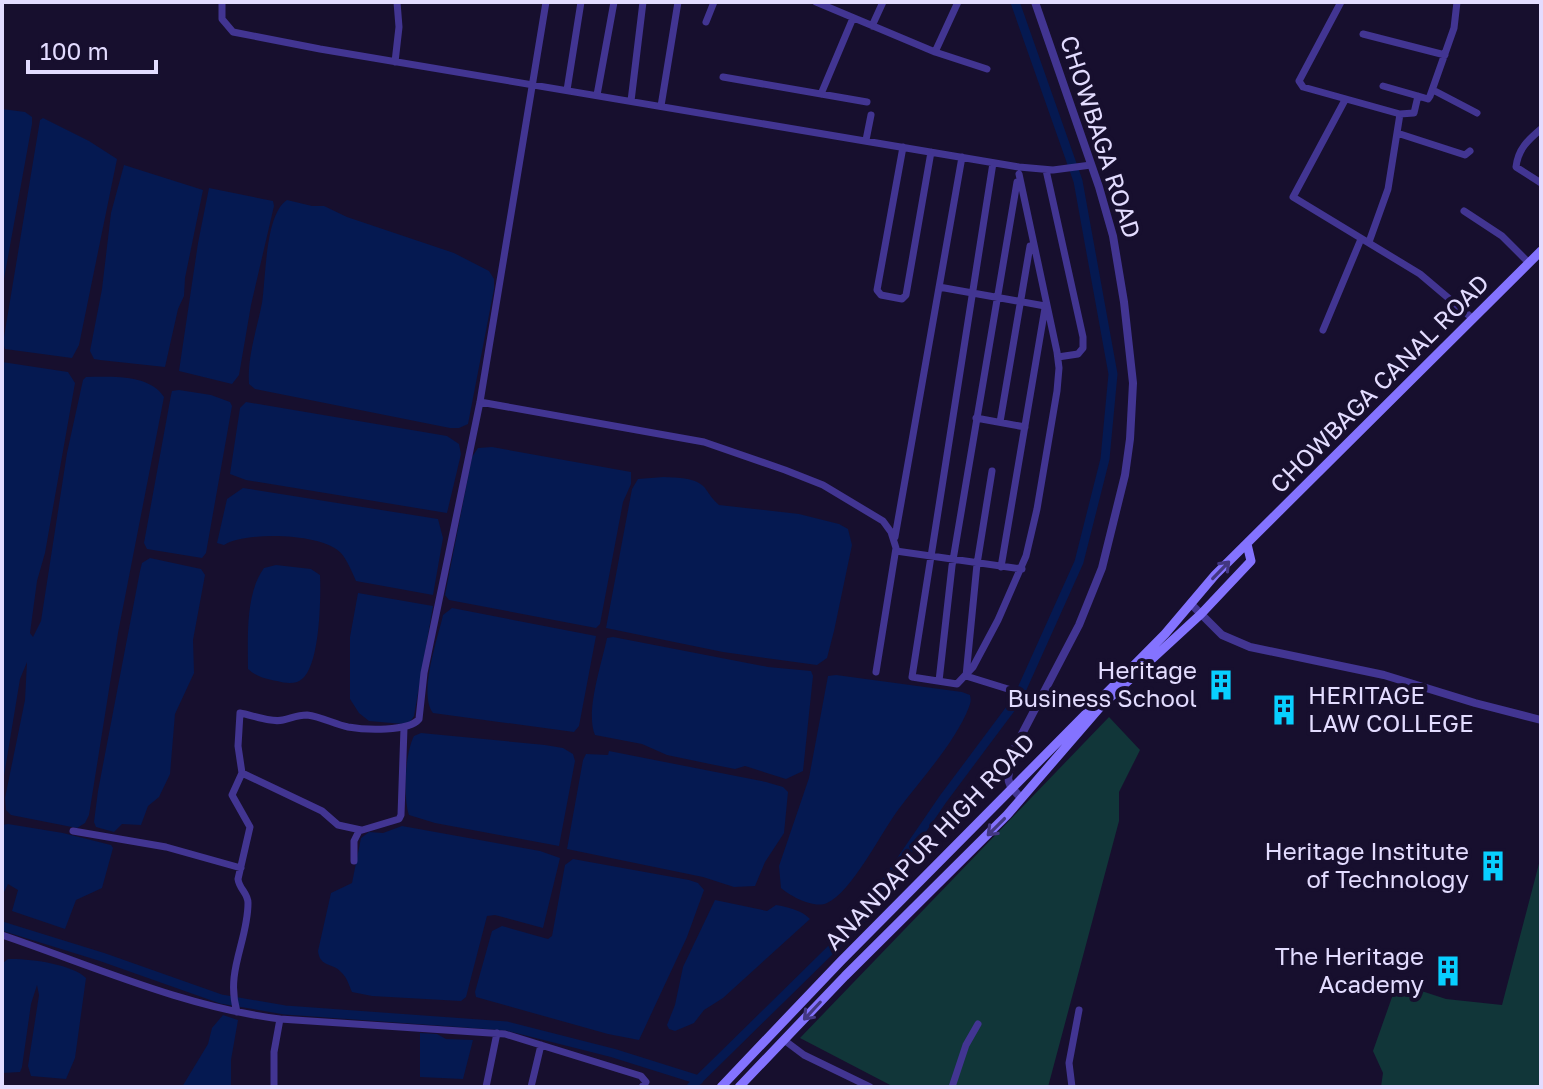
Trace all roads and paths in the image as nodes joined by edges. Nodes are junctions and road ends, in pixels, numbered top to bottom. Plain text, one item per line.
1 (222, 2) edge
2 (397, 2) edge
3 (546, 2) edge
4 (581, 2) edge
5 (614, 2) edge
6 (643, 2) edge
7 (678, 2) edge
8 (714, 2) edge
9 (816, 2) edge
10 (840, 2) edge
11 (883, 2) edge
12 (958, 2) edge
13 (1035, 2) edge
14 (1341, 2) edge
15 (1457, 2) edge
16 (836, 11) junction
17 (853, 18) junction
18 (706, 22) dead end
19 (872, 26) junction
20 (1363, 34) dead end
21 (935, 52) junction
22 (1445, 55) junction
23 (395, 62) junction
24 (987, 69) dead end
25 (723, 77) dead end
26 (534, 84) junction
27 (1383, 86) dead end
28 (567, 90) junction
29 (1433, 90) junction
30 (821, 94) junction
31 (597, 95) junction
32 (1418, 96) junction
33 (1345, 100) junction
34 (631, 101) junction
35 (867, 102) dead end
36 (661, 106) junction
37 (1477, 113) dead end
38 (1400, 114) junction
39 (871, 115) dead end
40 (1541, 129) edge
41 (1397, 133) junction
42 (866, 140) junction
43 (903, 147) junction
44 (1470, 151) dead end
45 (931, 152) junction
46 (962, 157) junction
47 (993, 163) junction
48 (1091, 165) junction
49 (1050, 170) junction
50 (1019, 171) junction
51 (1541, 183) edge
52 (1464, 211) dead end
53 (1031, 240) junction
54 (1365, 240) junction
55 (1541, 251) edge
56 (1529, 263) junction
57 (939, 287) junction
58 (972, 293) junction
59 (996, 297) junction
60 (1021, 301) junction
61 (1045, 304) junction
62 (1472, 318) junction
63 (1323, 330) dead end
64 (1058, 357) junction
65 (480, 402) junction
66 (976, 418) junction
67 (1000, 422) junction
68 (1025, 427) junction
69 (992, 471) dead end
70 (895, 539) junction
71 (1247, 544) junction
72 (896, 551) junction
73 (929, 556) junction
74 (953, 560) junction
75 (977, 564) junction
76 (1001, 567) junction
77 (1022, 569) junction
78 (1191, 604) junction
79 (1201, 614) junction
80 (876, 672) dead end
81 (966, 676) junction
82 (939, 681) junction
83 (1040, 699) junction
84 (1541, 720) edge
85 (404, 728) junction
86 (242, 773) junction
87 (1011, 787) junction
88 (1021, 798) junction
89 (361, 830) junction
90 (73, 831) dead end
91 (354, 861) dead end
92 (241, 868) junction
93 (2, 935) edge
94 (236, 1008) junction
95 (1079, 1010) dead end
96 (280, 1019) junction
97 (978, 1024) dead end
98 (497, 1033) junction
99 (784, 1040) junction
100 (541, 1045) junction
101 (274, 1087) edge
102 (486, 1087) edge
103 (531, 1087) edge
104 (642, 1087) edge
105 (721, 1087) edge
106 (739, 1087) edge
107 (870, 1087) edge
108 (952, 1087) edge
109 (1072, 1087) edge

1 - 23 street
2 - 23 street
3 - 26 street
4 - 28 street
5 - 31 street
6 - 34 street
7 - 36 street
8 - 18 street
9 - 16 street
10 - 16 street
11 - 19 street
12 - 21 street
13 - 48 street, CHOWBAGA ROAD
14 - 33 street
15 - 22 street
16 - 17 street
17 - 19 street
17 - 30 street
19 - 21 street
20 - 22 street
21 - 24 street
22 - 29 street
23 - 26 street
25 - 30 street
26 - 28 street
26 - 65 street
27 - 32 street
28 - 31 street
29 - 32 street
29 - 37 street
30 - 35 street
31 - 34 street
32 - 38 street
33 - 38 street
33 - 54 street
34 - 36 street
36 - 42 street
38 - 41 street
39 - 42 street
40 - 51 street
41 - 44 street
41 - 54 street
42 - 43 street
43 - 45 street
43 - 45 street
45 - 46 street
46 - 47 street
46 - 57 street
47 - 50 street
47 - 58 street
48 - 49 street
48 - 83 street, CHOWBAGA ROAD
49 - 50 street
49 - 64 street
50 - 53 street
50 - 59 street
52 - 56 street
53 - 60 street
53 - 61 street
54 - 62 street
54 - 63 street
55 - 56 main road, CHOWBAGA CANAL ROAD
56 - 62 main road, CHOWBAGA CANAL ROAD
57 - 58 street
57 - 70 street
58 - 59 street
58 - 73 street
59 - 60 street
59 - 66 street
60 - 61 street
60 - 67 street
61 - 64 street
61 - 68 street
62 - 71 main road, CHOWBAGA CANAL ROAD
64 - 77 street
65 - 70 street
65 - 85 street
66 - 67 street
66 - 74 street
67 - 68 street
68 - 76 street
69 - 75 street
70 - 72 street
78 -> 71 main road, ANANDAPUR HIGH ROAD
71 - 79 main road, ANANDAPUR HIGH ROAD
72 - 73 street
72 - 80 street
73 - 74 street
73 - 82 street
74 - 75 street
74 - 82 street
75 - 76 street
75 - 81 street
76 - 77 street
77 - 81 street
78 - 79 street
78 - 87 main road, ANANDAPUR HIGH ROAD
79 - 84 street
79 - 88 main road, ANANDAPUR HIGH ROAD
81 - 82 street
81 - 83 street
83 - 87 street, CHOWBAGA ROAD
85 - 86 street
85 - 89 street
86 - 89 street
86 - 92 street
87 - 88 street
87 - 105 main road, ANANDAPUR HIGH ROAD
88 -> 99 main road, ANANDAPUR HIGH ROAD
89 - 91 street
90 - 92 street
92 - 94 street
93 - 94 street
94 - 96 street
95 - 109 street
96 - 98 street
96 - 101 street
97 - 108 street
98 - 100 street
98 - 102 street
99 - 106 main road, ANANDAPUR HIGH ROAD
99 - 107 street
100 - 103 street
100 - 104 street

